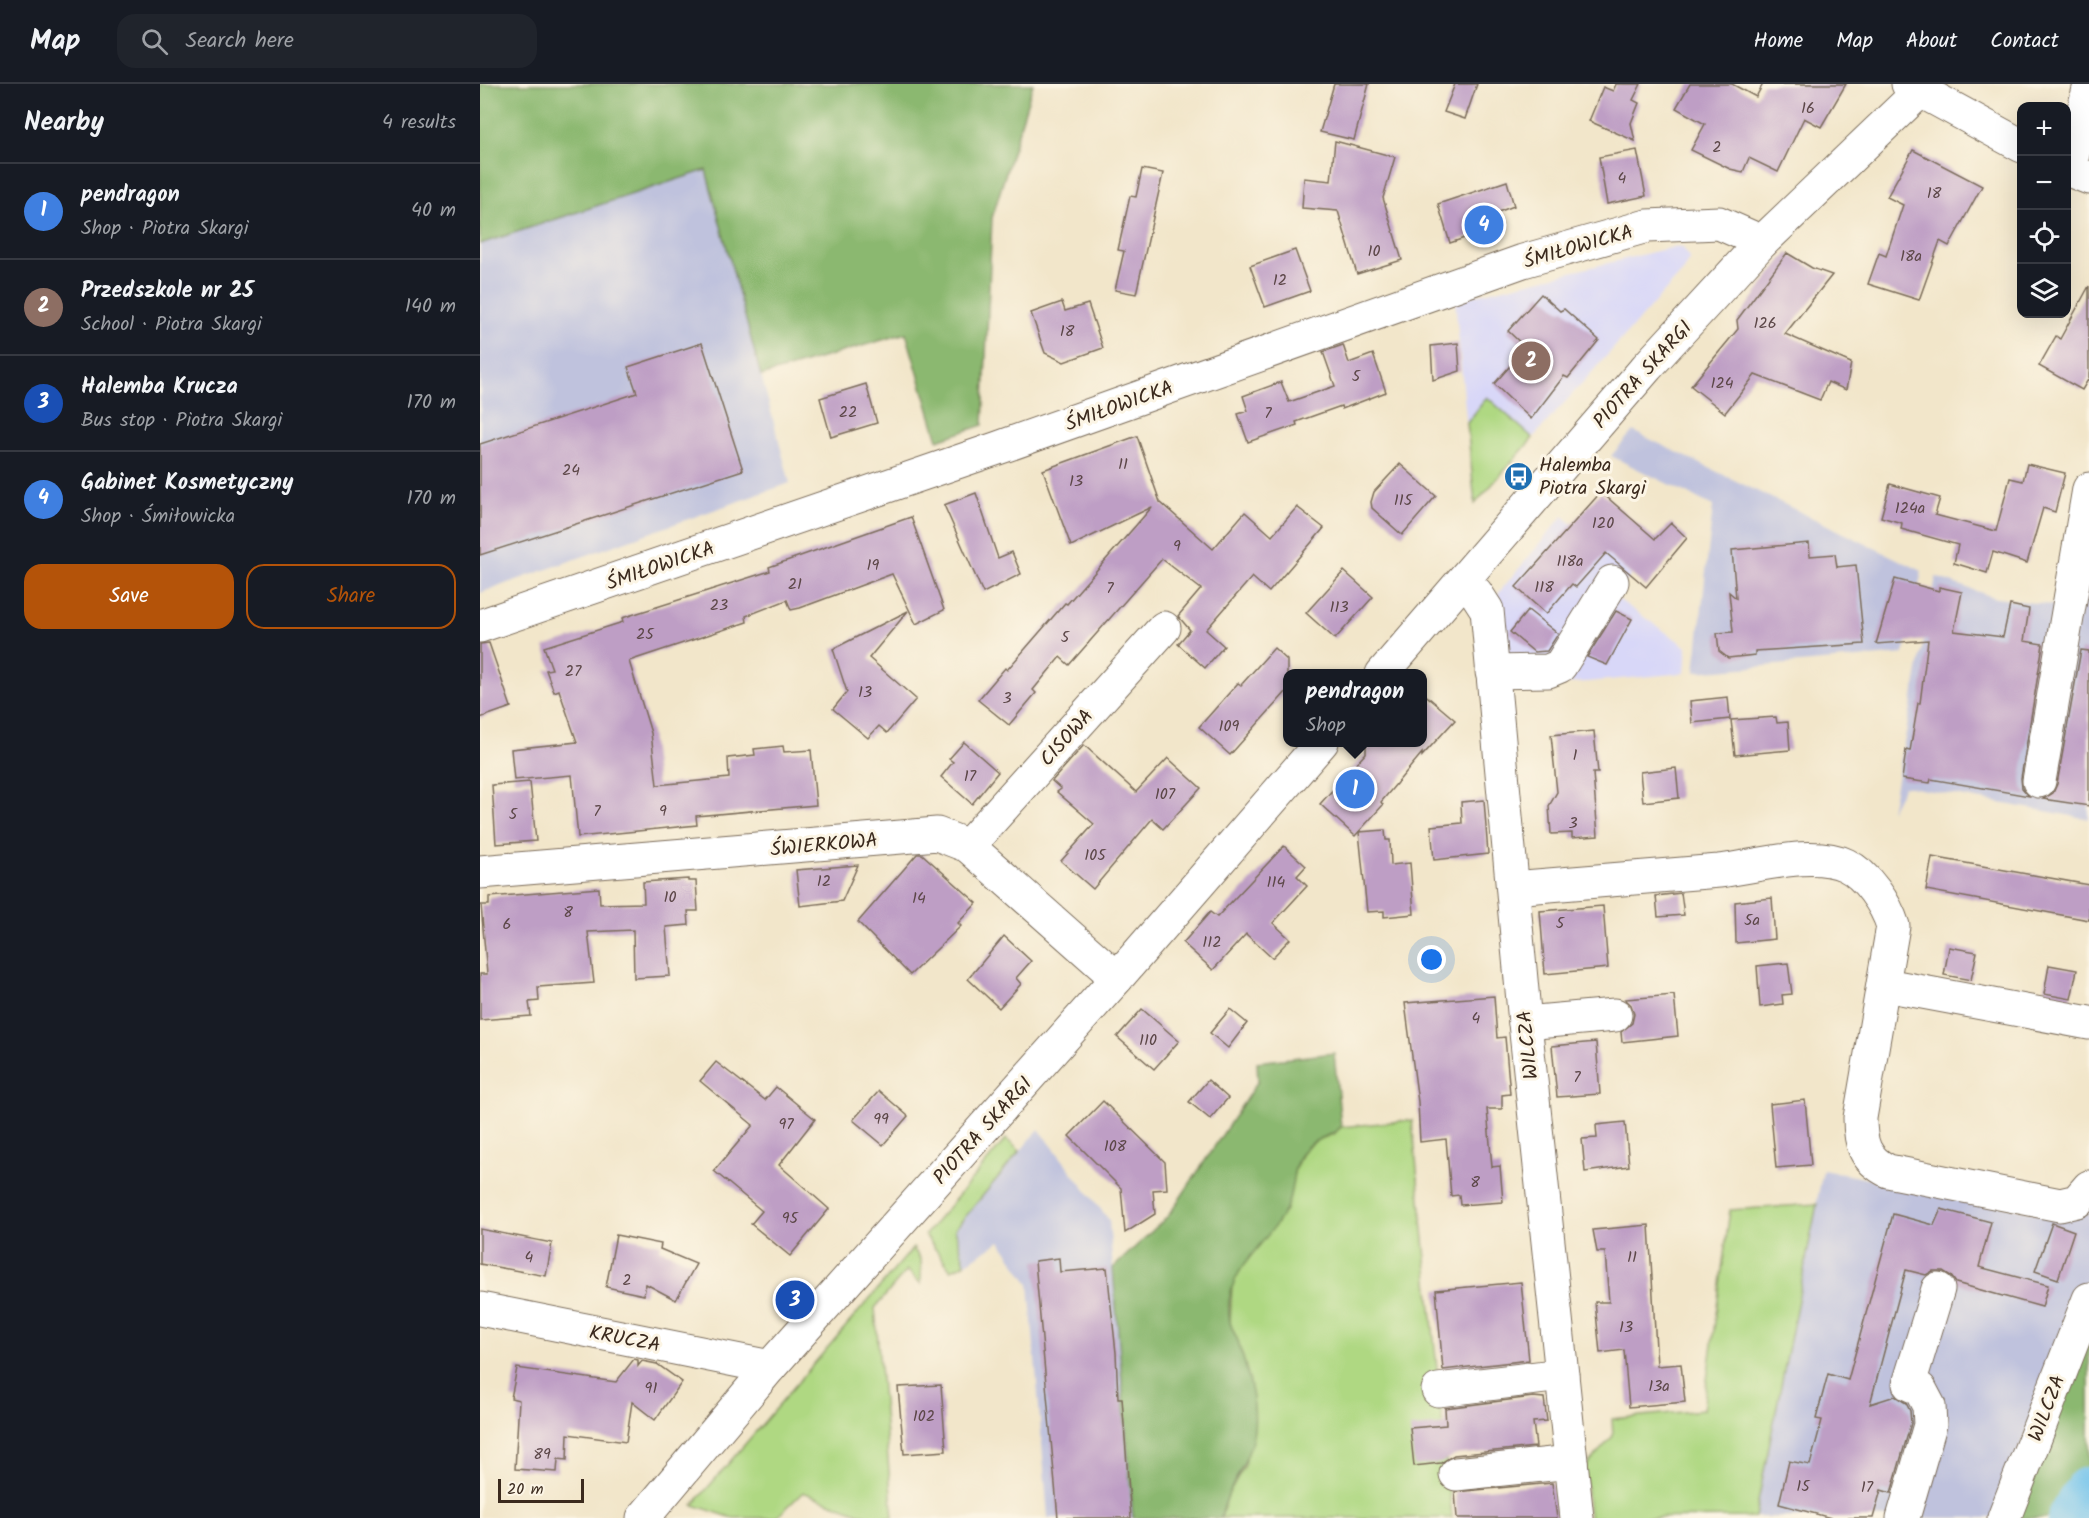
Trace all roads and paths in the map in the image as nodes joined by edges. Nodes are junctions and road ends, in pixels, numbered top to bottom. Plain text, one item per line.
1 (1914, 88) edge
2 (2089, 89) edge
3 (2017, 143) edge
4 (2075, 172) edge
5 (1762, 242) junction
6 (2089, 489) edge
7 (1462, 582) junction
8 (1612, 582) dead end
9 (480, 626) edge
10 (1164, 628) dead end
11 (1386, 669) edge
12 (1492, 672) junction
13 (1318, 747) edge
14 (2039, 781) dead end
15 (968, 846) junction
16 (480, 872) edge
17 (1513, 888) junction
18 (1117, 978) junction
19 (1885, 985) junction
20 (1615, 1015) dead end
21 (1525, 1023) junction
22 (2089, 1023) edge
23 (2089, 1187) edge
24 (1938, 1289) dead end
25 (2089, 1299) edge
26 (480, 1309) edge
27 (770, 1368) junction
28 (1562, 1376) junction
29 (1438, 1390) dead end
30 (1571, 1462) junction
31 (1456, 1474) dead end
32 (643, 1518) edge
33 (1577, 1518) edge
34 (1903, 1518) edge
35 (2004, 1518) edge

1 - 3 street
1 - 5 street, PIOTRA SKARGI
2 - 4 street
5 - 7 street, PIOTRA SKARGI
5 - 9 street, ŚMIŁOWICKA
6 - 14 street
7 - 11 street, PIOTRA SKARGI
7 - 12 street, WILCZA
8 - 12 street
10 - 15 street, CISOWA
12 - 17 street, WILCZA
13 - 18 street, PIOTRA SKARGI
15 - 16 street, ŚWIERKOWA
15 - 18 street, ŚWIERKOWA
17 - 19 street
17 - 21 street, WILCZA
18 - 27 street, PIOTRA SKARGI
19 - 22 street
19 - 23 street
20 - 21 street
21 - 28 street, WILCZA
24 - 34 street
25 - 35 street, WILCZA
26 - 27 street, KRUCZA
27 - 32 street, PIOTRA SKARGI
28 - 29 street
28 - 30 street, WILCZA
30 - 31 street
30 - 33 street, WILCZA

